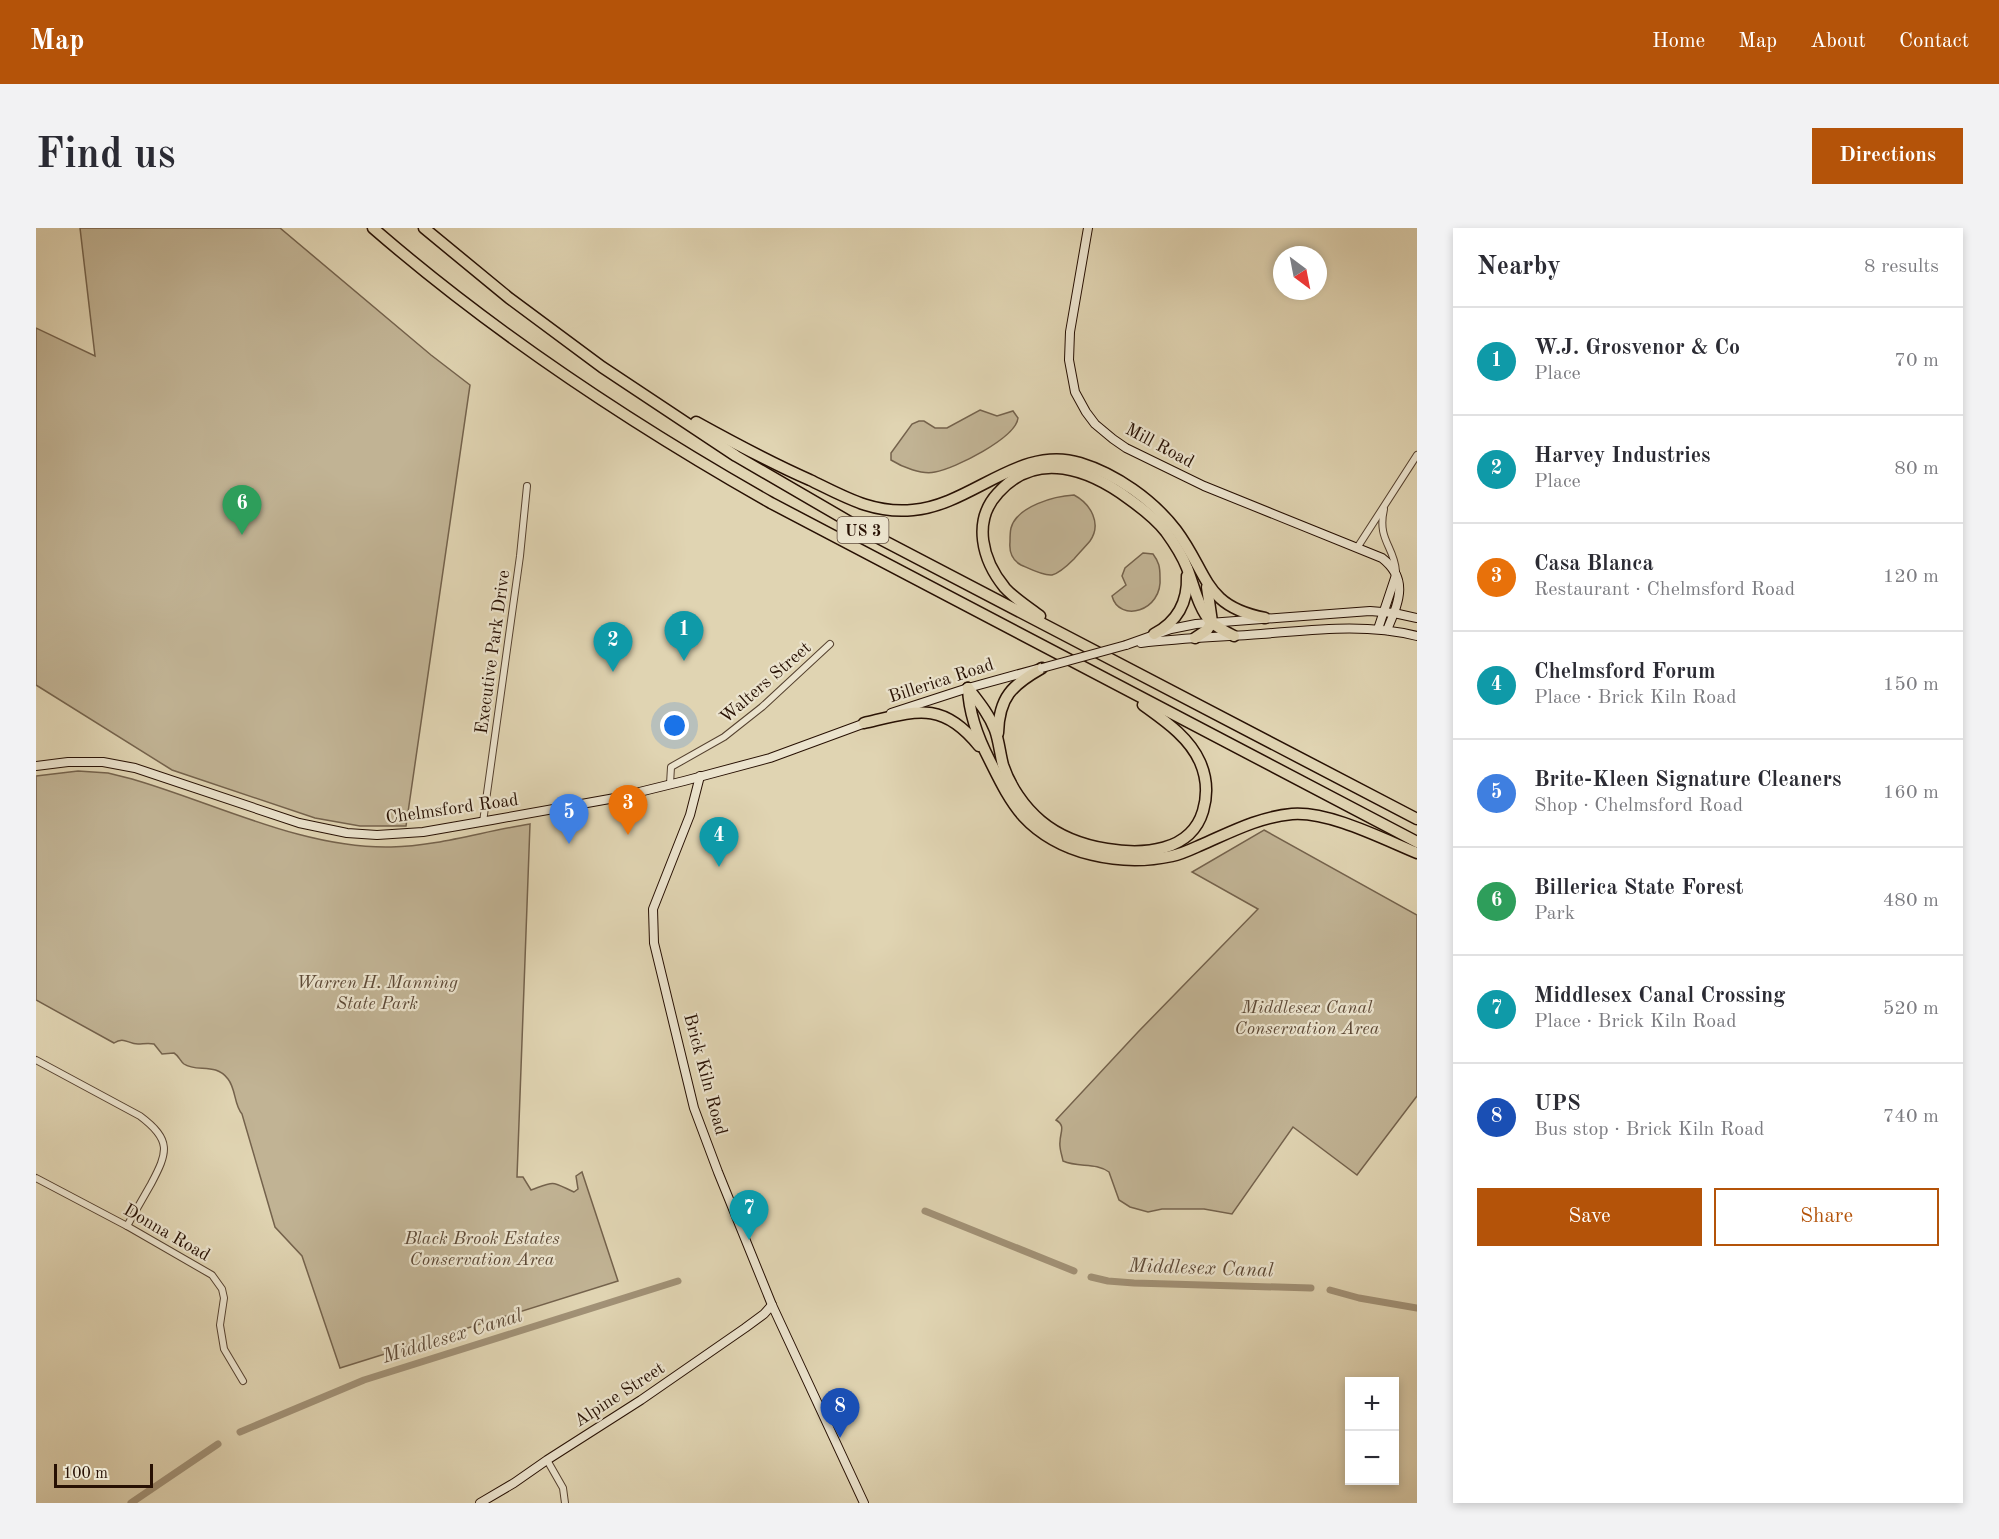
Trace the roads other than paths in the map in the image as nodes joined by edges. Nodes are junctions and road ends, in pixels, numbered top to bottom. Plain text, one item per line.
1 (373, 228) edge
2 (424, 228) edge
3 (1088, 228) edge
4 (653, 402) junction
5 (1417, 455) edge
6 (527, 486) dead end
7 (1384, 506) junction
8 (1357, 548) junction
9 (1186, 567) junction
10 (1202, 573) junction
11 (1396, 575) junction
12 (1383, 612) junction
13 (1394, 613) junction
14 (1265, 618) junction
15 (1417, 618) edge
16 (1212, 622) junction
17 (1382, 629) junction
18 (1154, 634) junction
19 (1234, 636) junction
20 (1417, 636) edge
21 (1194, 638) junction
22 (1081, 643) junction
23 (830, 644) dead end
24 (1126, 645) junction
25 (1042, 668) junction
26 (1111, 682) junction
27 (968, 688) junction
28 (864, 723) junction
29 (997, 740) junction
30 (770, 758) joint
31 (988, 758) junction
32 (36, 766) edge
33 (700, 776) junction
34 (670, 784) junction
35 (1417, 819) edge
36 (483, 822) junction
37 (1417, 842) edge
38 (1417, 853) edge
39 (36, 1060) edge
40 (36, 1178) edge
41 (127, 1226) junction
42 (772, 1305) junction
43 (243, 1381) dead end
44 (547, 1460) junction
45 (480, 1503) edge
46 (565, 1503) edge
47 (864, 1503) edge

1 - 26 highway, US 3
2 - 4 highway, US 3
3 - 8 main road, Mill Road
4 - 10 highway
4 - 22 highway, US 3
5 - 7 street
6 - 36 street, Executive Park Drive
7 - 8 street
7 - 11 street
8 - 11 main road, Mill Road
9 - 16 highway
9 - 18 highway
9 - 22 highway
10 - 14 highway
10 - 16 highway
11 - 12 main road
11 - 13 main road
12 - 13 main road, Billerica Road
12 - 14 main road, Billerica Road
12 - 17 main road
13 - 15 main road, Billerica Road
13 - 17 main road
14 - 16 main road, Billerica Road
16 - 18 main road, Billerica Road
16 - 19 highway
16 - 21 highway
17 - 19 main road, Billerica Road
17 - 20 main road, Billerica Road
18 - 24 main road, Billerica Road
19 - 21 main road, Billerica Road
21 - 24 main road, Billerica Road
22 - 35 highway, US 3
23 - 34 street, Walters Street
24 - 25 main road, Billerica Road, bridge
25 - 27 main road, Billerica Road
25 - 29 highway
26 - 29 highway
26 - 37 highway, US 3
27 - 28 main road, Billerica Road
27 - 29 highway
27 - 31 highway
28 - 30 main road, Billerica Road
28 - 31 highway
30 - 33 main road, Chelmsford Road
31 - 38 highway
32 - 36 main road, Chelmsford Road
33 - 34 main road, Chelmsford Road
33 - 42 main road, Brick Kiln Road
34 - 36 main road, Chelmsford Road
39 - 41 street
40 - 41 street, Donna Road
41 - 43 street, Donna Road
42 - 44 main road, Alpine Street
42 - 47 main road, Brick Kiln Road
44 - 45 main road, Alpine Street
44 - 46 street

